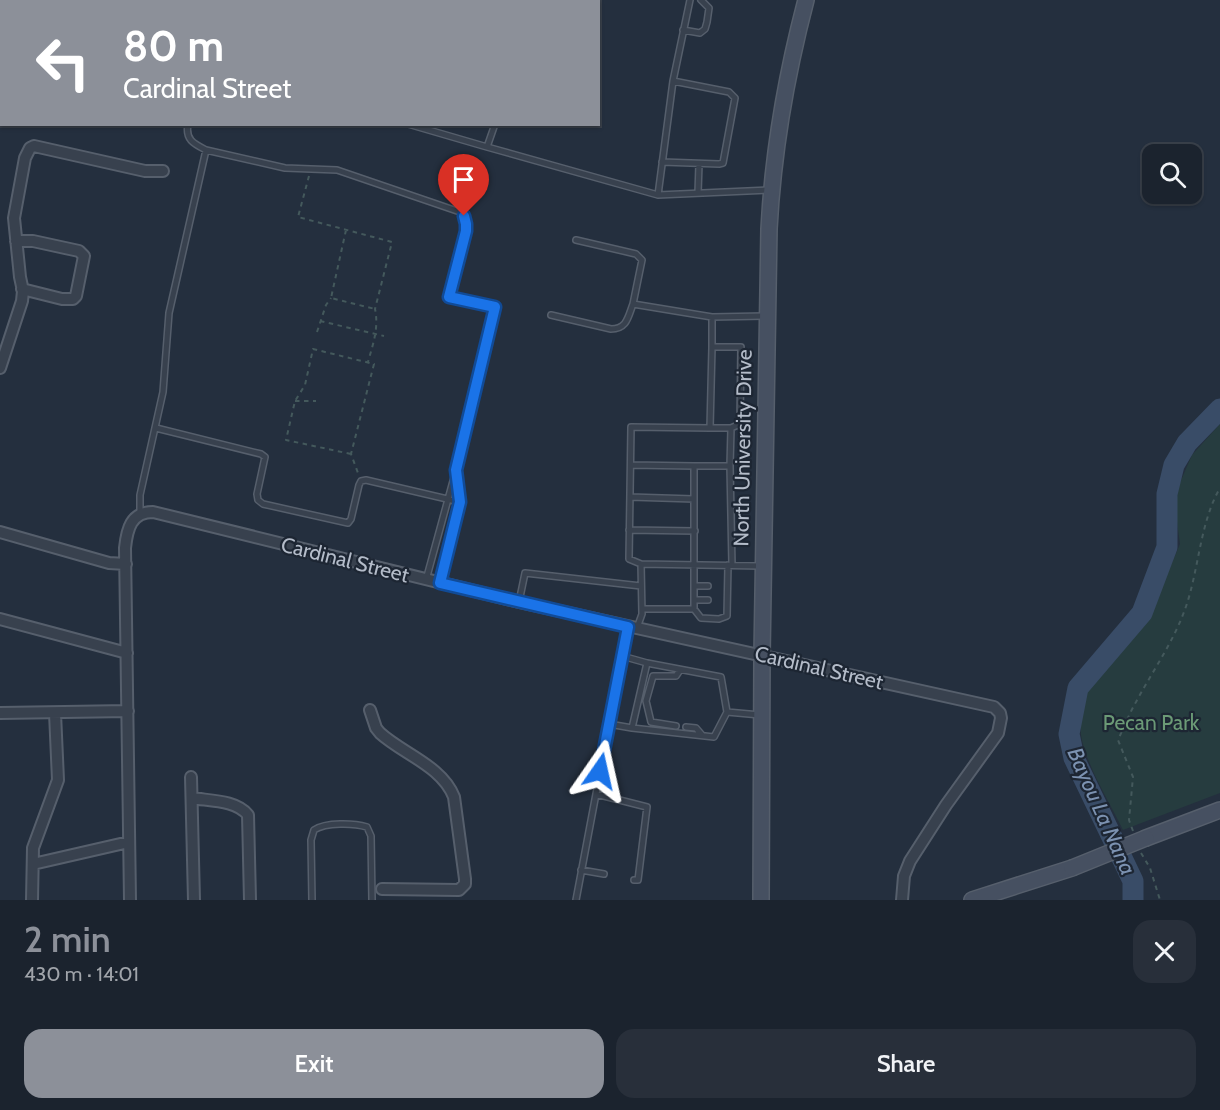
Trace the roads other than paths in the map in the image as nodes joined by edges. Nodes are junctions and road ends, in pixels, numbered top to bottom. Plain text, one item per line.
1 (690, 0) edge
2 (701, 0) edge
3 (806, 0) edge
4 (683, 30) junction
5 (673, 81) junction
6 (188, 126) edge
7 (415, 126) edge
8 (494, 126) edge
9 (487, 147) junction
10 (206, 150) junction
11 (662, 162) junction
12 (699, 164) junction
13 (164, 171) dead end
14 (771, 190) junction
15 (698, 193) junction
16 (658, 195) junction
17 (576, 240) dead end
18 (16, 242) junction
19 (22, 289) junction
20 (633, 304) junction
21 (551, 315) dead end
22 (766, 316) junction
23 (712, 317) junction
24 (712, 347) junction
25 (0, 368) edge
26 (156, 428) junction
27 (710, 428) junction
28 (731, 428) junction
29 (631, 465) junction
30 (694, 466) junction
31 (730, 466) junction
32 (456, 470) junction
33 (630, 497) junction
34 (447, 499) junction
35 (694, 499) junction
36 (460, 502) junction
37 (140, 514) junction
38 (629, 530) junction
39 (695, 531) junction
40 (0, 532) edge
41 (126, 564) junction
42 (641, 564) junction
43 (695, 565) junction
44 (730, 565) junction
45 (763, 566) junction
46 (426, 580) junction
47 (440, 583) junction
48 (641, 586) junction
49 (694, 586) junction
50 (708, 586) dead end
51 (694, 600) junction
52 (708, 600) dead end
53 (519, 602) junction
54 (642, 609) junction
55 (694, 609) junction
56 (0, 619) edge
57 (633, 628) junction
58 (127, 652) junction
59 (762, 655) junction
60 (622, 657) junction
61 (647, 663) junction
62 (680, 670) junction
63 (370, 710) dead end
64 (128, 711) junction
65 (56, 712) junction
66 (727, 712) junction
67 (0, 713) edge
68 (762, 715) junction
69 (609, 724) junction
70 (676, 726) dead end
71 (686, 727) dead end
72 (632, 728) junction
73 (702, 735) junction
74 (192, 777) dead end
75 (596, 794) junction
76 (192, 798) junction
77 (1220, 810) edge
78 (129, 842) junction
79 (33, 864) junction
80 (581, 870) junction
81 (604, 874) dead end
82 (634, 880) dead end
83 (382, 888) dead end
84 (406, 895) edge
85 (32, 900) edge
86 (130, 900) edge
87 (194, 900) edge
88 (250, 900) edge
89 (312, 900) edge
90 (372, 900) edge
91 (576, 900) edge
92 (761, 900) edge
93 (902, 900) edge
94 (972, 900) edge

1 - 4 lane
2 - 4 lane
3 - 14 main road, North University Drive
4 - 5 lane
5 - 11 lane
5 - 12 lane
6 - 10 lane
7 - 9 lane
8 - 9 lane
9 - 16 lane
10 - 26 lane
10 - 32 lane
11 - 12 lane
11 - 16 lane
12 - 15 lane
13 - 18 street
14 - 15 lane
14 - 22 main road, North University Drive
15 - 16 lane
17 - 20 lane
18 - 19 street
18 - 19 street
19 - 25 street
20 - 21 lane
20 - 23 lane
22 - 23 lane
22 - 45 main road, North University Drive
23 - 24 lane
24 - 27 lane
24 - 28 lane
26 - 34 lane
26 - 37 lane
27 - 28 lane
27 - 29 lane
28 - 31 lane
29 - 30 lane
29 - 33 lane
30 - 31 lane
30 - 35 lane
31 - 44 lane
32 - 34 lane
32 - 36 lane
33 - 35 lane
33 - 38 lane
34 - 36 lane
34 - 46 lane
35 - 39 lane
36 - 47 lane
37 - 41 street
37 - 46 street, Cardinal Street
38 - 39 lane
38 - 42 lane
39 - 43 lane
40 - 41 street
41 - 58 street
42 - 43 lane
42 - 48 lane
43 - 44 lane
43 - 49 lane
44 - 45 lane
44 - 55 lane
45 - 59 main road, North University Drive
46 - 47 street, Cardinal Street
47 - 53 street, Cardinal Street
48 - 53 lane
48 - 54 lane
49 - 50 lane
49 - 51 lane
51 - 52 lane
51 - 55 lane
53 - 57 street, Cardinal Street
54 - 55 lane
54 - 57 lane
56 - 58 street
57 - 59 street, Cardinal Street
57 - 60 lane
58 - 64 street
59 - 68 main road, North University Drive
59 - 93 street, Cardinal Street
60 - 61 lane
60 - 69 lane
61 - 62 lane
61 - 72 lane
62 - 66 lane
62 - 70 lane
63 - 84 street
64 - 65 street
64 - 78 street
65 - 67 street
65 - 79 street
66 - 68 lane
66 - 73 lane
68 - 92 main road, North University Drive
69 - 72 lane
69 - 75 lane
71 - 73 lane
72 - 73 lane
74 - 76 street
75 - 80 lane
75 - 82 lane
76 - 87 street
76 - 88 street
77 - 94 main road, bridge
78 - 79 street
78 - 86 street
79 - 85 street
80 - 81 lane
80 - 91 lane
83 - 84 street
89 - 90 lane

